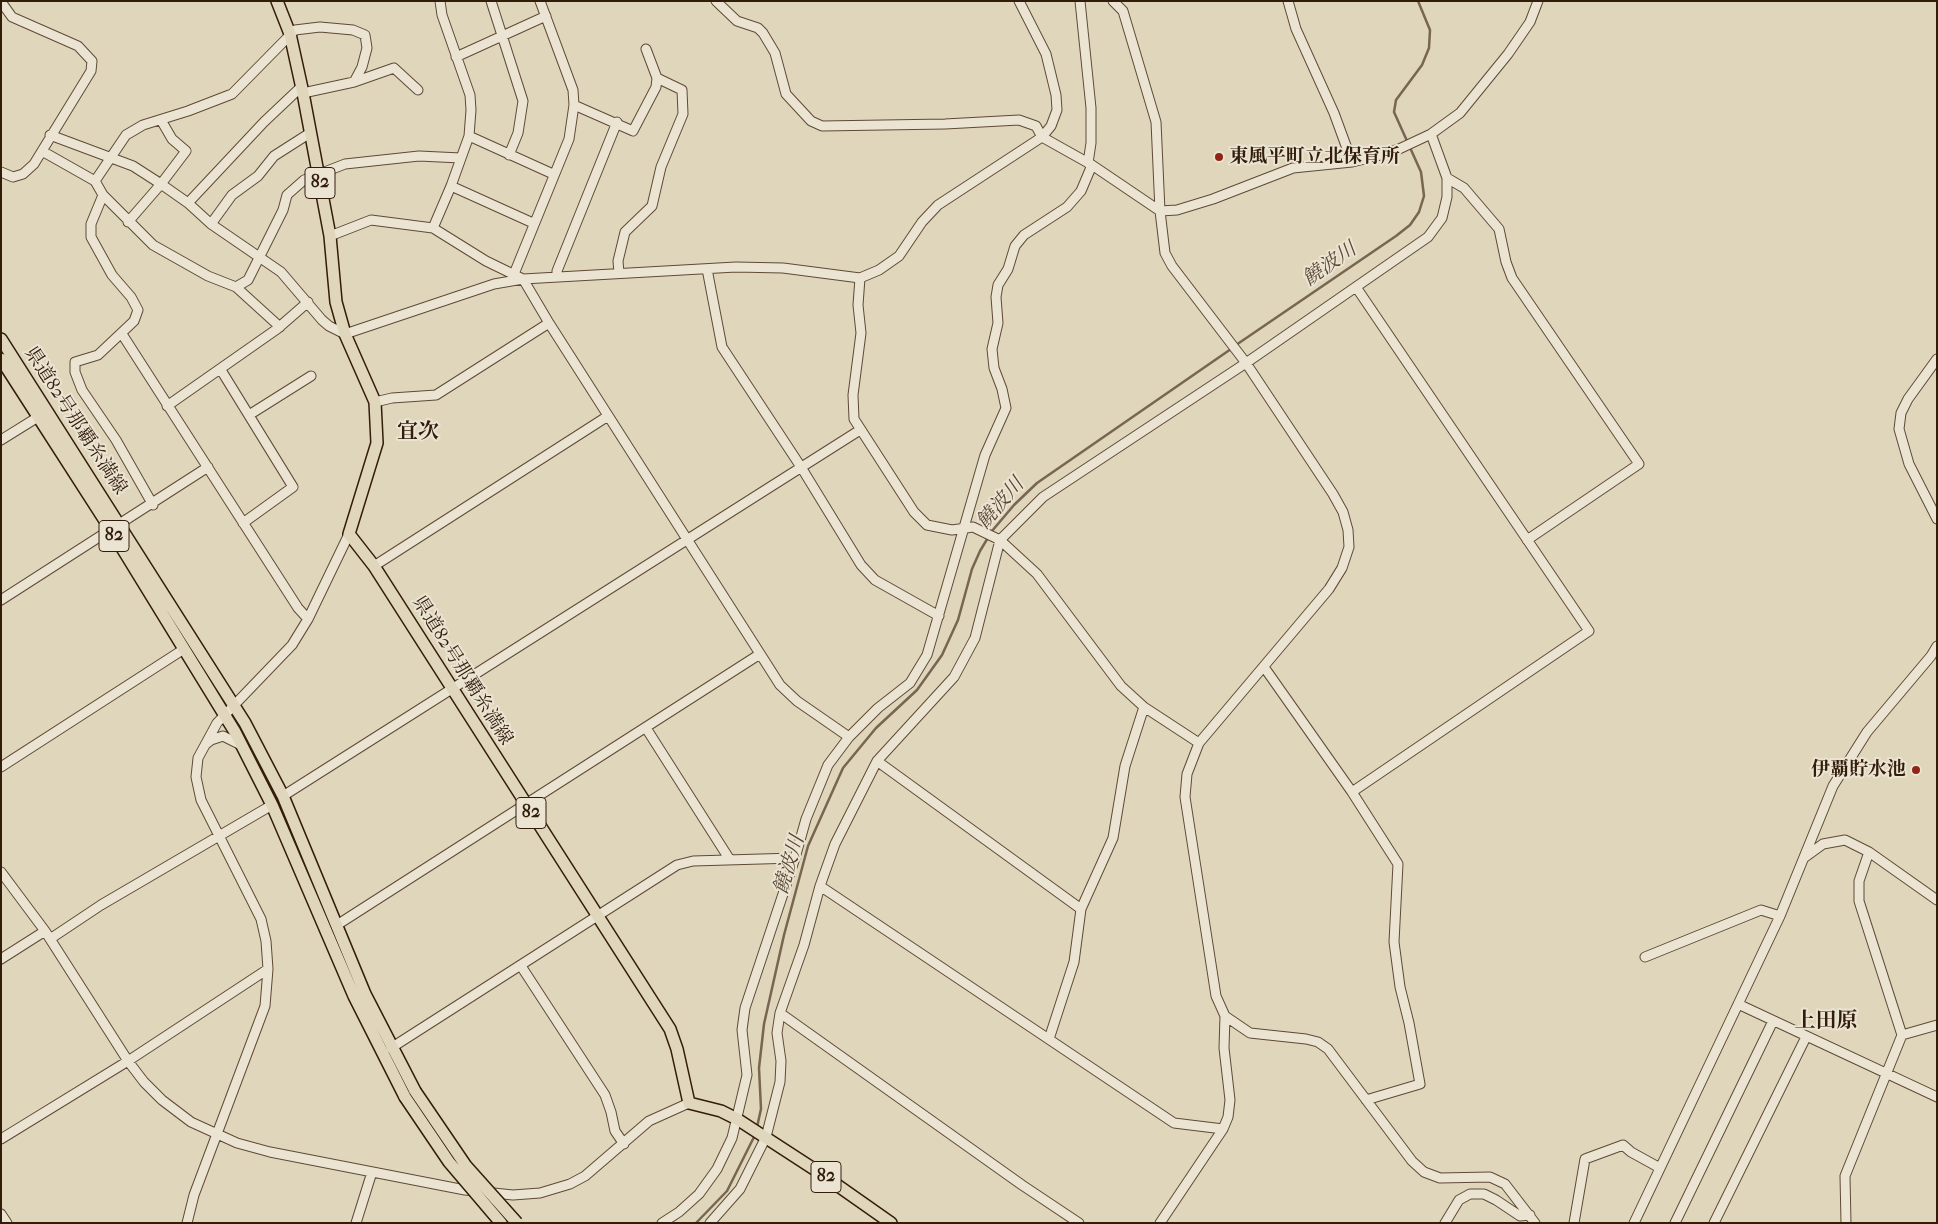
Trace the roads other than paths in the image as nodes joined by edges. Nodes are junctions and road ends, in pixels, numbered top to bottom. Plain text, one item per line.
1 (440, 1) edge
2 (491, 1) edge
3 (540, 1) edge
4 (716, 1) edge
5 (1019, 1) edge
6 (1080, 1) edge
7 (1113, 1) edge
8 (1288, 1) edge
9 (1538, 1) edge
10 (2, 2) edge
11 (279, 2) edge
12 (546, 16) junction
13 (290, 34) junction
14 (503, 34) junction
15 (646, 50) dead end
16 (456, 56) junction
17 (657, 78) junction
18 (354, 82) junction
19 (302, 90) junction
20 (418, 90) dead end
21 (574, 105) junction
22 (161, 120) junction
23 (617, 122) junction
24 (310, 133) junction
25 (1431, 134) junction
26 (50, 135) junction
27 (469, 136) junction
28 (1042, 137) junction
29 (42, 151) junction
30 (509, 155) junction
31 (110, 158) junction
32 (461, 158) junction
33 (1352, 162) junction
34 (1090, 164) junction
35 (1, 172) edge
36 (318, 174) junction
37 (553, 174) junction
38 (1447, 178) junction
39 (95, 181) junction
40 (161, 184) junction
41 (451, 186) junction
42 (103, 195) junction
43 (188, 203) junction
44 (1160, 211) junction
45 (128, 222) junction
46 (533, 223) junction
47 (211, 224) junction
48 (433, 228) junction
49 (330, 236) junction
50 (259, 258) junction
51 (707, 269) junction
52 (619, 273) junction
53 (514, 274) junction
54 (557, 276) junction
55 (860, 278) junction
56 (523, 279) junction
57 (236, 287) junction
58 (1356, 287) junction
59 (308, 302) junction
60 (548, 323) junction
61 (280, 327) junction
62 (122, 334) junction
63 (345, 334) junction
64 (1, 339) edge
65 (1937, 358) edge
66 (1, 359) edge
67 (1244, 361) junction
68 (221, 370) junction
69 (311, 376) dead end
70 (375, 402) junction
71 (167, 406) junction
72 (249, 415) junction
73 (608, 416) junction
74 (38, 417) junction
75 (860, 430) junction
76 (1, 440) edge
77 (208, 467) junction
78 (801, 468) junction
79 (153, 505) junction
80 (1937, 519) edge
81 (243, 523) junction
82 (115, 527) junction
83 (963, 528) junction
84 (349, 534) junction
85 (997, 539) junction
86 (688, 540) junction
87 (1528, 540) junction
88 (374, 566) junction
89 (1, 600) edge
90 (939, 616) junction
91 (308, 619) junction
92 (1937, 646) edge
93 (184, 650) junction
94 (760, 654) junction
95 (1264, 667) junction
96 (452, 689) junction
97 (234, 704) junction
98 (1144, 707) junction
99 (224, 714) junction
100 (646, 728) junction
101 (849, 737) junction
102 (1199, 743) junction
103 (241, 745) junction
104 (202, 749) junction
105 (877, 761) junction
106 (1, 767) edge
107 (1352, 792) junction
108 (283, 796) junction
109 (526, 804) junction
110 (272, 806) junction
111 (218, 838) junction
112 (1869, 852) junction
113 (1805, 857) junction
114 (795, 858) junction
115 (730, 860) junction
116 (1, 872) edge
117 (820, 886) junction
118 (1937, 900) edge
119 (1081, 909) junction
120 (1780, 916) junction
121 (600, 917) junction
122 (337, 925) junction
123 (47, 935) junction
124 (1645, 957) dead end
125 (1, 958) edge
126 (521, 966) junction
127 (268, 969) junction
128 (1738, 1004) junction
129 (780, 1013) junction
130 (1226, 1016) junction
131 (1773, 1021) junction
132 (1937, 1025) edge
133 (1902, 1035) junction
134 (1806, 1037) junction
135 (1048, 1039) junction
136 (391, 1048) junction
137 (128, 1061) junction
138 (1886, 1075) junction
139 (410, 1094) junction
140 (1937, 1098) edge
141 (1366, 1100) junction
142 (689, 1103) junction
143 (740, 1122) junction
144 (1222, 1129) junction
145 (216, 1135) junction
146 (762, 1136) junction
147 (1, 1139) edge
148 (624, 1144) junction
149 (1660, 1168) junction
150 (372, 1172) junction
151 (1, 1214) edge
152 (1533, 1219) edge
153 (889, 1222) edge
154 (7, 1223) edge
155 (187, 1223) edge
156 (356, 1223) edge
157 (501, 1223) edge
158 (517, 1223) edge
159 (662, 1223) edge
160 (710, 1223) edge
161 (1079, 1223) edge
162 (1160, 1223) edge
163 (1445, 1223) edge
164 (1574, 1223) edge
165 (1634, 1223) edge
166 (1675, 1223) edge
167 (1714, 1223) edge
168 (1846, 1223) edge

1 - 16 street
2 - 14 street
3 - 12 street
4 - 28 street
5 - 28 street
6 - 34 street
7 - 44 street
8 - 33 street
9 - 25 street
10 - 26 street
11 - 13 main road, 82
12 - 14 street
12 - 21 street
13 - 18 street
13 - 19 main road, 82
13 - 22 street
14 - 16 street
14 - 30 street
15 - 17 street
16 - 27 street
17 - 23 street
17 - 52 street
18 - 19 street
18 - 20 street
19 - 24 main road, 82
19 - 43 street
21 - 23 street
21 - 37 street
22 - 31 street
22 - 40 street
23 - 54 street
24 - 36 main road, 82
24 - 47 street
25 - 33 street
25 - 38 street
26 - 29 street
26 - 31 street
27 - 30 street
27 - 32 street
28 - 34 street
28 - 55 street
29 - 35 street
29 - 39 street
30 - 37 street
31 - 39 street
31 - 40 street
32 - 36 street
32 - 41 street
33 - 44 street
34 - 44 street
34 - 83 street
36 - 49 main road, 82
36 - 50 street
37 - 46 street
38 - 58 street
38 - 87 street
39 - 42 street
40 - 43 street
40 - 45 street
41 - 46 street
41 - 48 street
42 - 45 street
42 - 62 street
43 - 47 street
44 - 67 street
45 - 57 street
46 - 53 street
47 - 50 street
48 - 49 street
48 - 53 street
49 - 63 main road, 82
50 - 57 street
50 - 59 street
51 - 52 street
51 - 55 street
51 - 78 street
52 - 54 street
53 - 56 street
54 - 56 street
55 - 75 street
56 - 60 street
56 - 63 street
57 - 61 street
58 - 67 street
58 - 87 street
59 - 61 street
59 - 63 street
60 - 70 street
60 - 73 street
61 - 68 street
62 - 71 street
62 - 79 street
63 - 70 main road, 82
64 - 82 main road, 県道82号那覇糸満線 / 82
65 - 80 street
66 - 74 main road, 県道82号那覇糸満線 / 82
67 - 85 street
67 - 95 street
68 - 71 street
68 - 72 street
69 - 72 street
70 - 84 main road, 82
71 - 77 street
72 - 81 street
73 - 86 street
73 - 88 street
74 - 76 street
74 - 82 main road, 県道82号那覇糸満線 / 82
75 - 78 street
75 - 83 street
77 - 79 street
77 - 81 street
78 - 86 street
78 - 90 street
79 - 82 street
81 - 91 street
82 - 89 street
82 - 93 main road, 県道82号那覇糸満線 / 82
82 - 97 main road, 県道82号那覇糸満線 / 82
83 - 85 street
83 - 90 street
84 - 88 main road, 県道82号那覇糸満線 / 82
84 - 91 street
85 - 98 street
85 - 105 street
86 - 94 street
86 - 96 street
87 - 107 street
88 - 96 main road, 県道82号那覇糸満線 / 82
90 - 101 street
91 - 97 street
92 - 113 street
93 - 99 main road, 県道82号那覇糸満線 / 82
93 - 106 street
94 - 100 street
94 - 101 street
95 - 102 street
95 - 107 street
96 - 108 street
96 - 109 main road, 県道82号那覇糸満線 / 82
97 - 99 street
97 - 108 main road, 県道82号那覇糸満線 / 82
98 - 102 street
98 - 119 street
99 - 103 main road, 県道82号那覇糸満線 / 82
99 - 104 street
100 - 109 street
100 - 115 street
101 - 114 street
102 - 130 street
103 - 104 street
103 - 110 main road, 県道82号那覇糸満線 / 82
104 - 111 street
105 - 117 street
105 - 119 street
107 - 141 street
108 - 122 main road, 県道82号那覇糸満線 / 82
109 - 121 main road, 県道82号那覇糸満線 / 82
109 - 122 street
110 - 111 street
110 - 139 main road, 県道82号那覇糸満線 / 82
111 - 123 street
111 - 127 street
112 - 113 street
112 - 118 street
112 - 133 street
113 - 120 street
114 - 115 street
114 - 143 street
115 - 121 street
116 - 123 street
117 - 129 street
117 - 135 street
119 - 135 street
120 - 124 street
120 - 128 street
121 - 126 street
121 - 142 main road, 県道82号那覇糸満線 / 82
122 - 136 main road, 県道82号那覇糸満線 / 82
123 - 125 street
123 - 137 street
126 - 136 street
126 - 148 street
127 - 137 street
127 - 145 street
128 - 131 street
128 - 149 street
129 - 146 street
129 - 161 street
130 - 141 street
130 - 144 street
131 - 134 street
131 - 166 street
132 - 133 street
133 - 138 street
134 - 138 street
134 - 167 street
135 - 144 street
136 - 139 main road, 県道82号那覇糸満線 / 82
137 - 145 street
137 - 147 street
138 - 140 street
138 - 168 street
139 - 157 main road, 県道82号那覇糸満線 / 82, bridge
139 - 158 main road, 県道82号那覇糸満線 / 82, bridge
141 - 152 street
142 - 143 main road, 82
142 - 148 street
143 - 146 main road, 82
143 - 159 street
144 - 162 street
145 - 150 street
145 - 155 street
146 - 153 main road, 82
146 - 160 street
148 - 150 street
149 - 164 street
149 - 165 street
150 - 156 street
151 - 154 street
152 - 163 street

